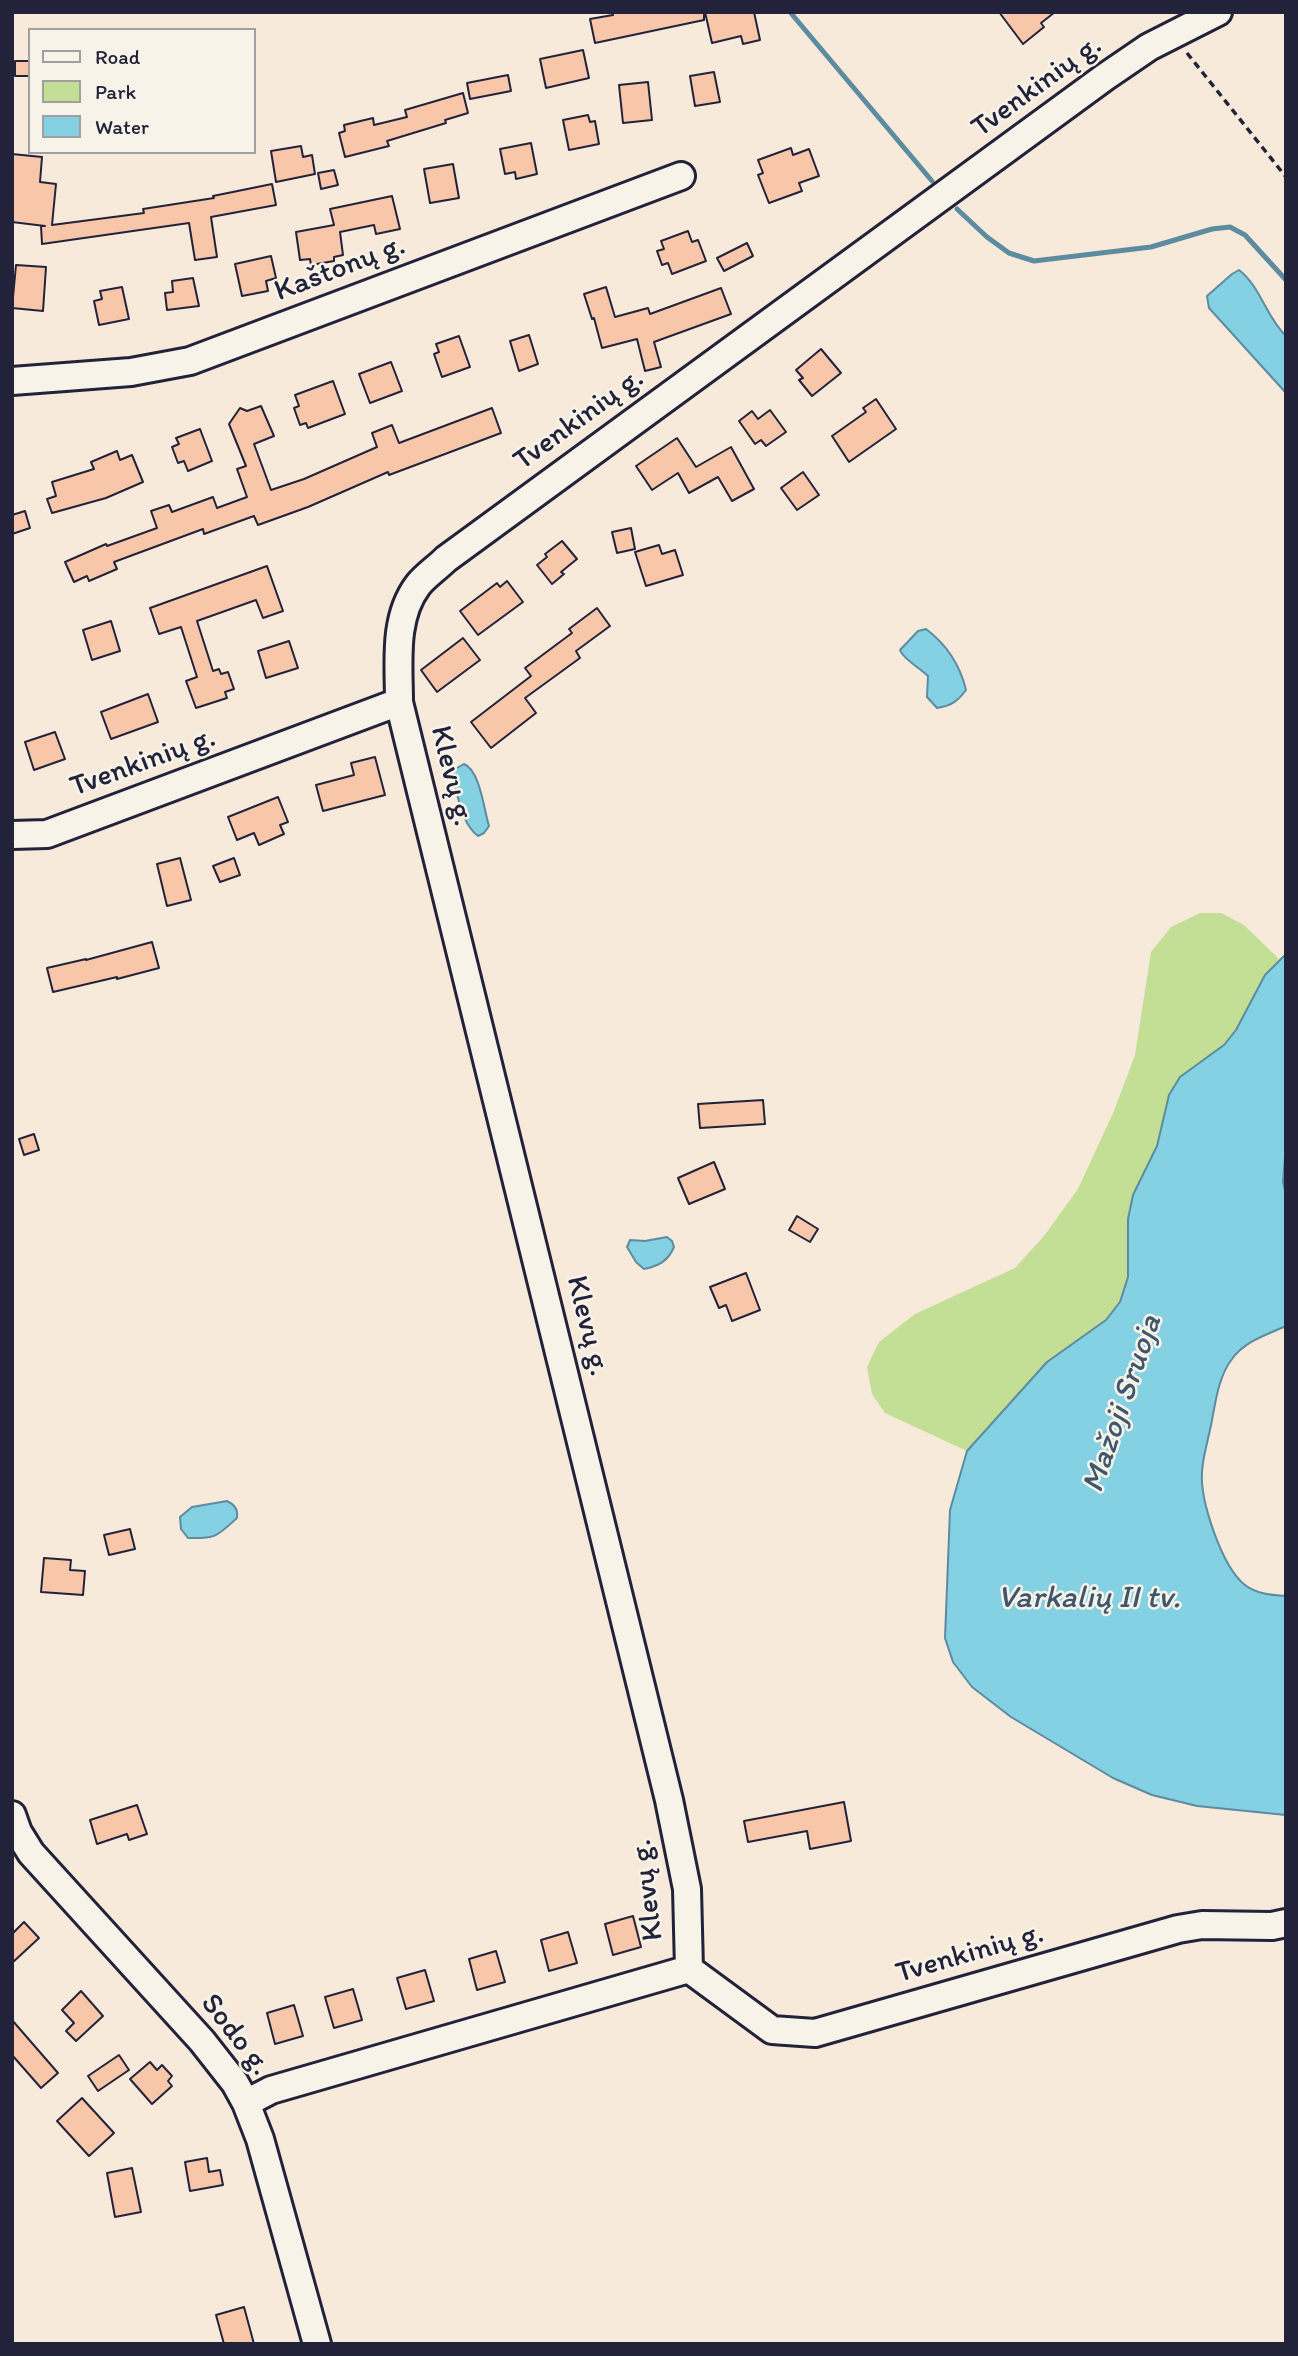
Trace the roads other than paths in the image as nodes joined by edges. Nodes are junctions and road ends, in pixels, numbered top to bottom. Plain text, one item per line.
1 (1219, 12) edge
2 (681, 176) dead end
3 (12, 381) edge
4 (398, 702) junction
5 (12, 835) edge
6 (12, 1815) edge
7 (1286, 1923) edge
8 (689, 1969) junction
9 (246, 2103) junction
10 (317, 2344) edge

1 - 4 street, Tvenkinių g.
2 - 3 street, Kaštonų g.
4 - 5 street, Tvenkinių g.
4 - 8 street, Klevų g.
6 - 9 street, Sodo g.
7 - 8 street, Tvenkinių g.
8 - 9 street
9 - 10 street, Sodo g.

